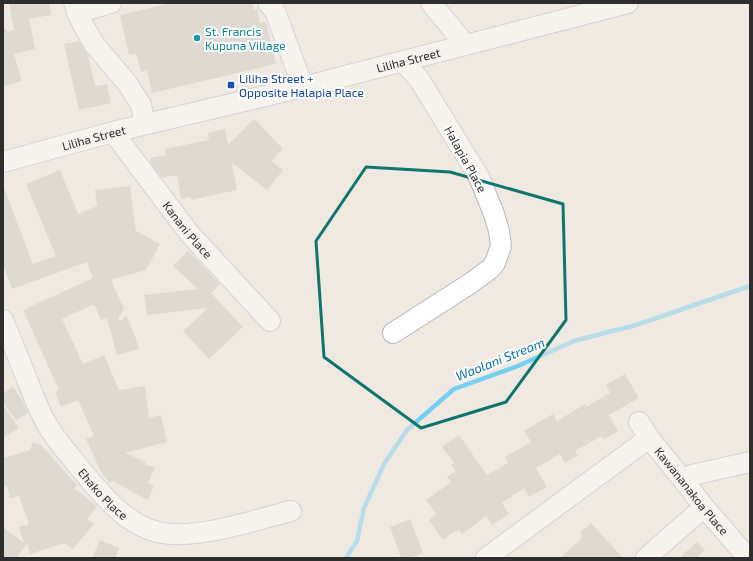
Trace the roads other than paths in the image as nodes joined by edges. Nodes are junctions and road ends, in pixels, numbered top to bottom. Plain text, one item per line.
1 (111, 3) edge
2 (268, 3) edge
3 (431, 3) edge
4 (628, 3) edge
5 (76, 8) edge
6 (465, 44) junction
7 (403, 61) junction
8 (303, 87) junction
9 (145, 124) junction
10 (113, 132) junction
11 (3, 162) edge
12 (3, 320) edge
13 (270, 321) dead end
14 (393, 333) dead end
15 (639, 422) dead end
16 (649, 438) junction
17 (750, 462) edge
18 (684, 481) junction
19 (704, 507) junction
20 (291, 511) dead end
21 (486, 558) edge
22 (646, 558) edge
23 (748, 558) edge

1 - 5 street
2 - 8 street
3 - 6 street
4 - 6 street, Liliha Street
5 - 9 street
6 - 7 street, Liliha Street
7 - 8 street, Liliha Street
7 - 14 street, Halapia Place
8 - 9 street, Liliha Street
9 - 10 street, Liliha Street
10 - 11 street, Liliha Street
10 - 13 street, Kanani Place
12 - 20 street, Ehako Place
15 - 16 street, Kawananakoa Place
16 - 18 street, Kawananakoa Place
16 - 21 street
17 - 18 street
18 - 19 street, Kawananakoa Place
19 - 22 street
19 - 23 street, Kawananakoa Place

